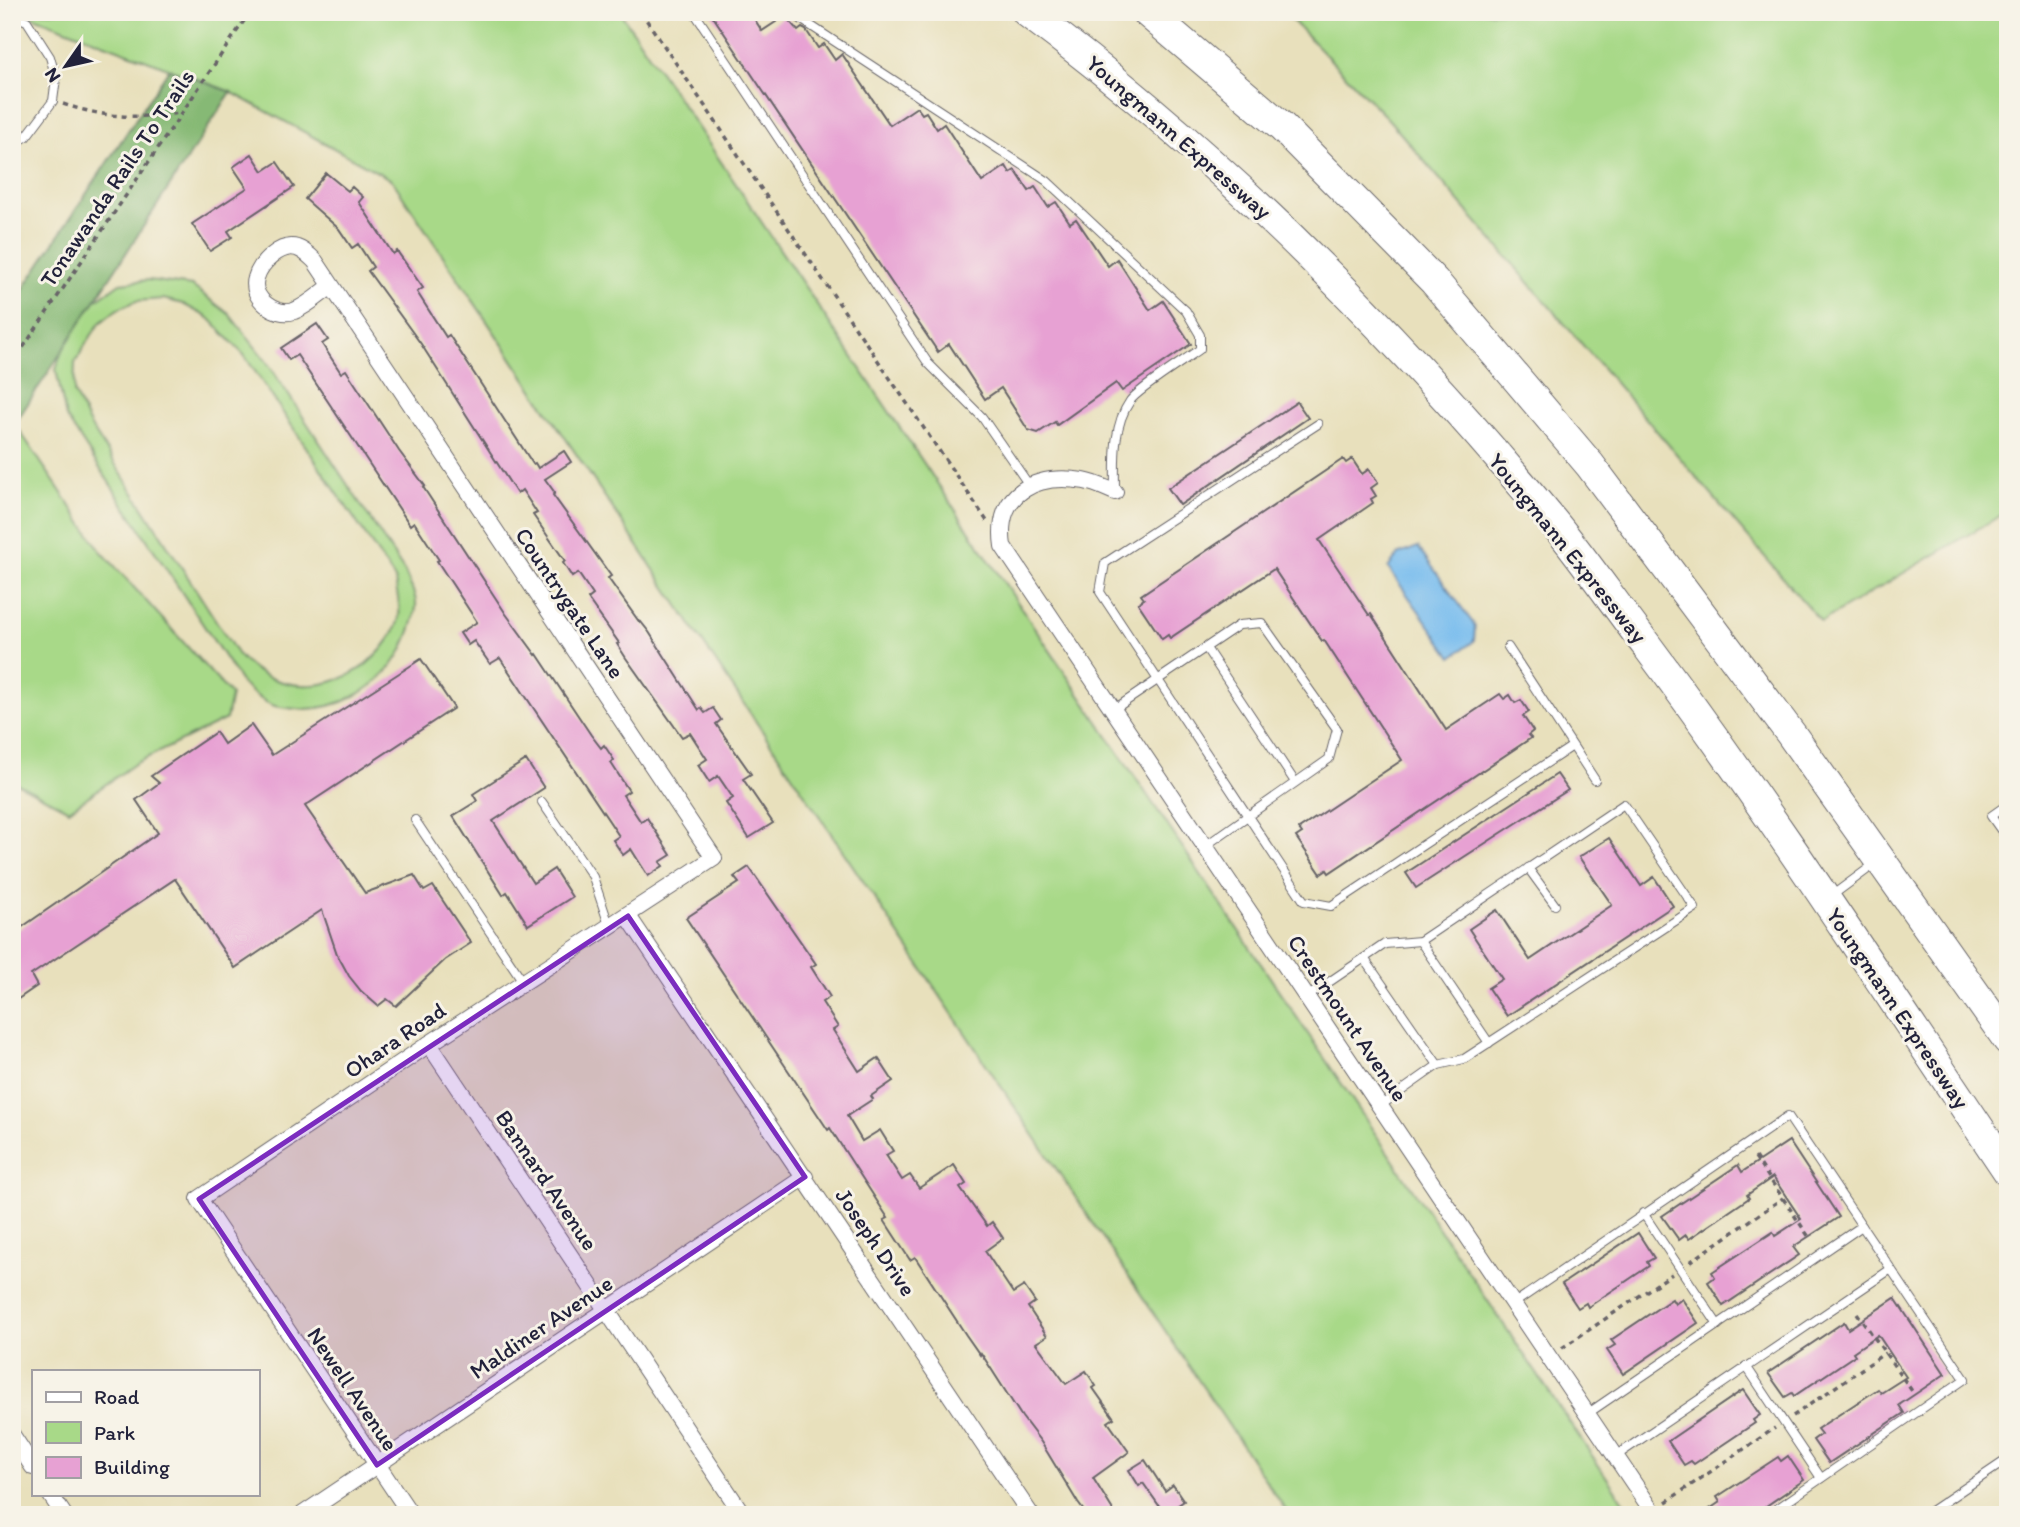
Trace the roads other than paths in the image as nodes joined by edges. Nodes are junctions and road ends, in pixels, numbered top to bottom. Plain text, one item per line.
1 (694, 12) edge
2 (790, 12) edge
3 (1027, 12) edge
4 (1147, 12) edge
5 (12, 15) edge
6 (12, 145) edge
7 (331, 286) junction
8 (1318, 424) dead end
9 (1030, 485) junction
10 (1115, 492) joint
11 (1206, 648) junction
12 (1507, 648) dead end
13 (1158, 680) junction
14 (1113, 710) junction
15 (1571, 747) junction
16 (1595, 780) dead end
17 (1295, 782) junction
18 (542, 802) dead end
19 (2008, 804) edge
20 (1247, 816) junction
21 (415, 820) dead end
22 (2008, 841) edge
23 (1205, 846) junction
24 (1880, 860) junction
25 (1528, 868) junction
26 (1825, 901) junction
27 (1555, 905) dead end
28 (628, 916) junction
29 (610, 928) junction
30 (1420, 941) junction
31 (1364, 958) junction
32 (524, 983) junction
33 (1307, 997) junction
34 (2008, 1040) edge
35 (1489, 1043) junction
36 (429, 1044) junction
37 (1438, 1065) junction
38 (1380, 1106) junction
39 (2008, 1171) edge
40 (805, 1177) junction
41 (1643, 1213) junction
42 (1861, 1226) junction
43 (1891, 1269) junction
44 (258, 1288) joint
45 (1513, 1304) junction
46 (607, 1311) junction
47 (1718, 1325) junction
48 (1746, 1366) junction
49 (1587, 1414) junction
50 (12, 1435) edge
51 (1616, 1457) junction
52 (2008, 1459) edge
53 (32, 1465) edge
54 (377, 1465) junction
55 (1821, 1478) junction
56 (51, 1496) edge
57 (1654, 1513) edge
58 (64, 1515) edge
59 (302, 1515) edge
60 (411, 1515) edge
61 (743, 1515) edge
62 (1031, 1515) edge
63 (1768, 1515) edge
64 (1925, 1515) edge

1 - 9 lane
2 - 10 lane
3 - 26 highway, Youngmann Expressway
4 - 24 highway
5 - 6 lane
7 - 7 street, Countrygate Lane
7 - 28 street, Countrygate Lane
8 - 13 lane
9 - 10 street
9 - 14 street, Crestmount Avenue
11 - 13 lane
11 - 17 lane
11 - 17 lane
12 - 15 lane
13 - 14 lane
13 - 20 lane
14 - 23 street, Crestmount Avenue
15 - 16 lane
15 - 20 lane
17 - 20 lane
18 - 29 lane
19 - 22 lane
20 - 23 lane
21 - 32 lane
23 - 33 street, Crestmount Avenue
24 - 26 lane
24 - 34 highway
25 - 27 lane
25 - 30 lane
25 - 35 lane
26 - 39 highway, Youngmann Expressway
28 - 29 street, Ohara Road
28 - 40 street, Joseph Drive
29 - 32 street, Ohara Road
30 - 31 lane
30 - 35 lane
31 - 33 lane
31 - 37 lane
32 - 36 street, Ohara Road
33 - 38 street, Crestmount Avenue
35 - 37 lane
36 - 44 street, Ohara Road
36 - 46 street, Bannard Avenue
37 - 38 lane
38 - 45 street, Crestmount Avenue
40 - 46 street, Maldiner Avenue
40 - 62 street, Joseph Drive
41 - 42 lane
41 - 45 lane
41 - 47 lane
42 - 43 lane
42 - 47 lane
43 - 48 lane
43 - 55 lane
44 - 54 street, Newell Avenue
45 - 49 street, Crestmount Avenue
46 - 54 street, Maldiner Avenue
46 - 61 street, Bannard Avenue
47 - 49 lane
48 - 51 lane
48 - 55 lane
49 - 51 street, Crestmount Avenue
50 - 53 street
51 - 57 street, Crestmount Avenue
52 - 64 lane
54 - 59 street, Maldiner Avenue
54 - 60 street, Newell Avenue
55 - 63 lane
56 - 58 street

